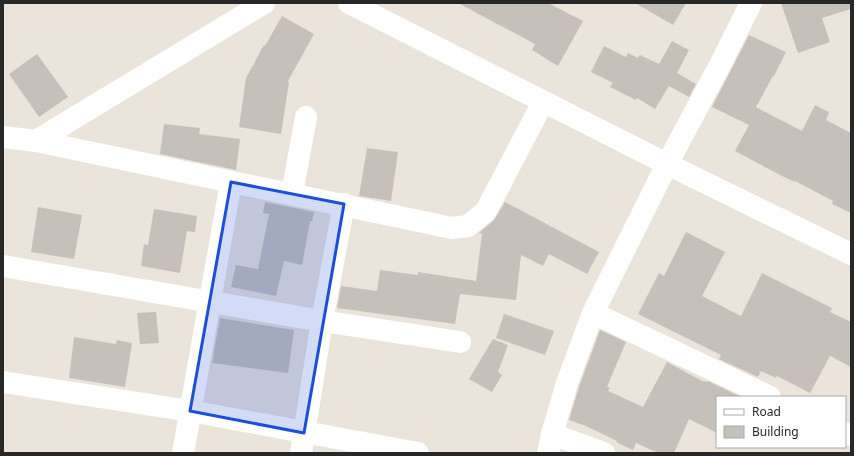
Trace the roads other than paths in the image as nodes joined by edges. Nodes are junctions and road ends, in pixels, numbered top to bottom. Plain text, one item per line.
1 (264, 3) edge
2 (349, 3) edge
3 (751, 3) edge
4 (543, 102) junction
5 (306, 117) dead end
6 (3, 137) edge
7 (36, 141) junction
8 (667, 164) junction
9 (231, 182) junction
10 (292, 194) junction
11 (344, 204) junction
12 (851, 254) edge
13 (3, 266) edge
14 (210, 302) junction
15 (594, 313) junction
16 (322, 321) junction
17 (460, 342) dead end
18 (3, 382) edge
19 (768, 396) edge
20 (190, 411) junction
21 (303, 443) edge
22 (550, 444) edge
23 (183, 453) edge
24 (418, 453) edge
25 (604, 453) edge

1 - 7 street
2 - 4 street
3 - 8 street
4 - 8 street
4 - 11 street
5 - 10 street
6 - 7 street
7 - 9 street
8 - 12 street
8 - 15 street
9 - 10 street
9 - 14 street
10 - 11 street
11 - 16 street
13 - 14 street
14 - 16 street
14 - 20 street
15 - 19 street
15 - 22 street
16 - 17 street
16 - 21 street
18 - 20 street
20 - 21 street
20 - 23 street
21 - 24 street
22 - 25 street

